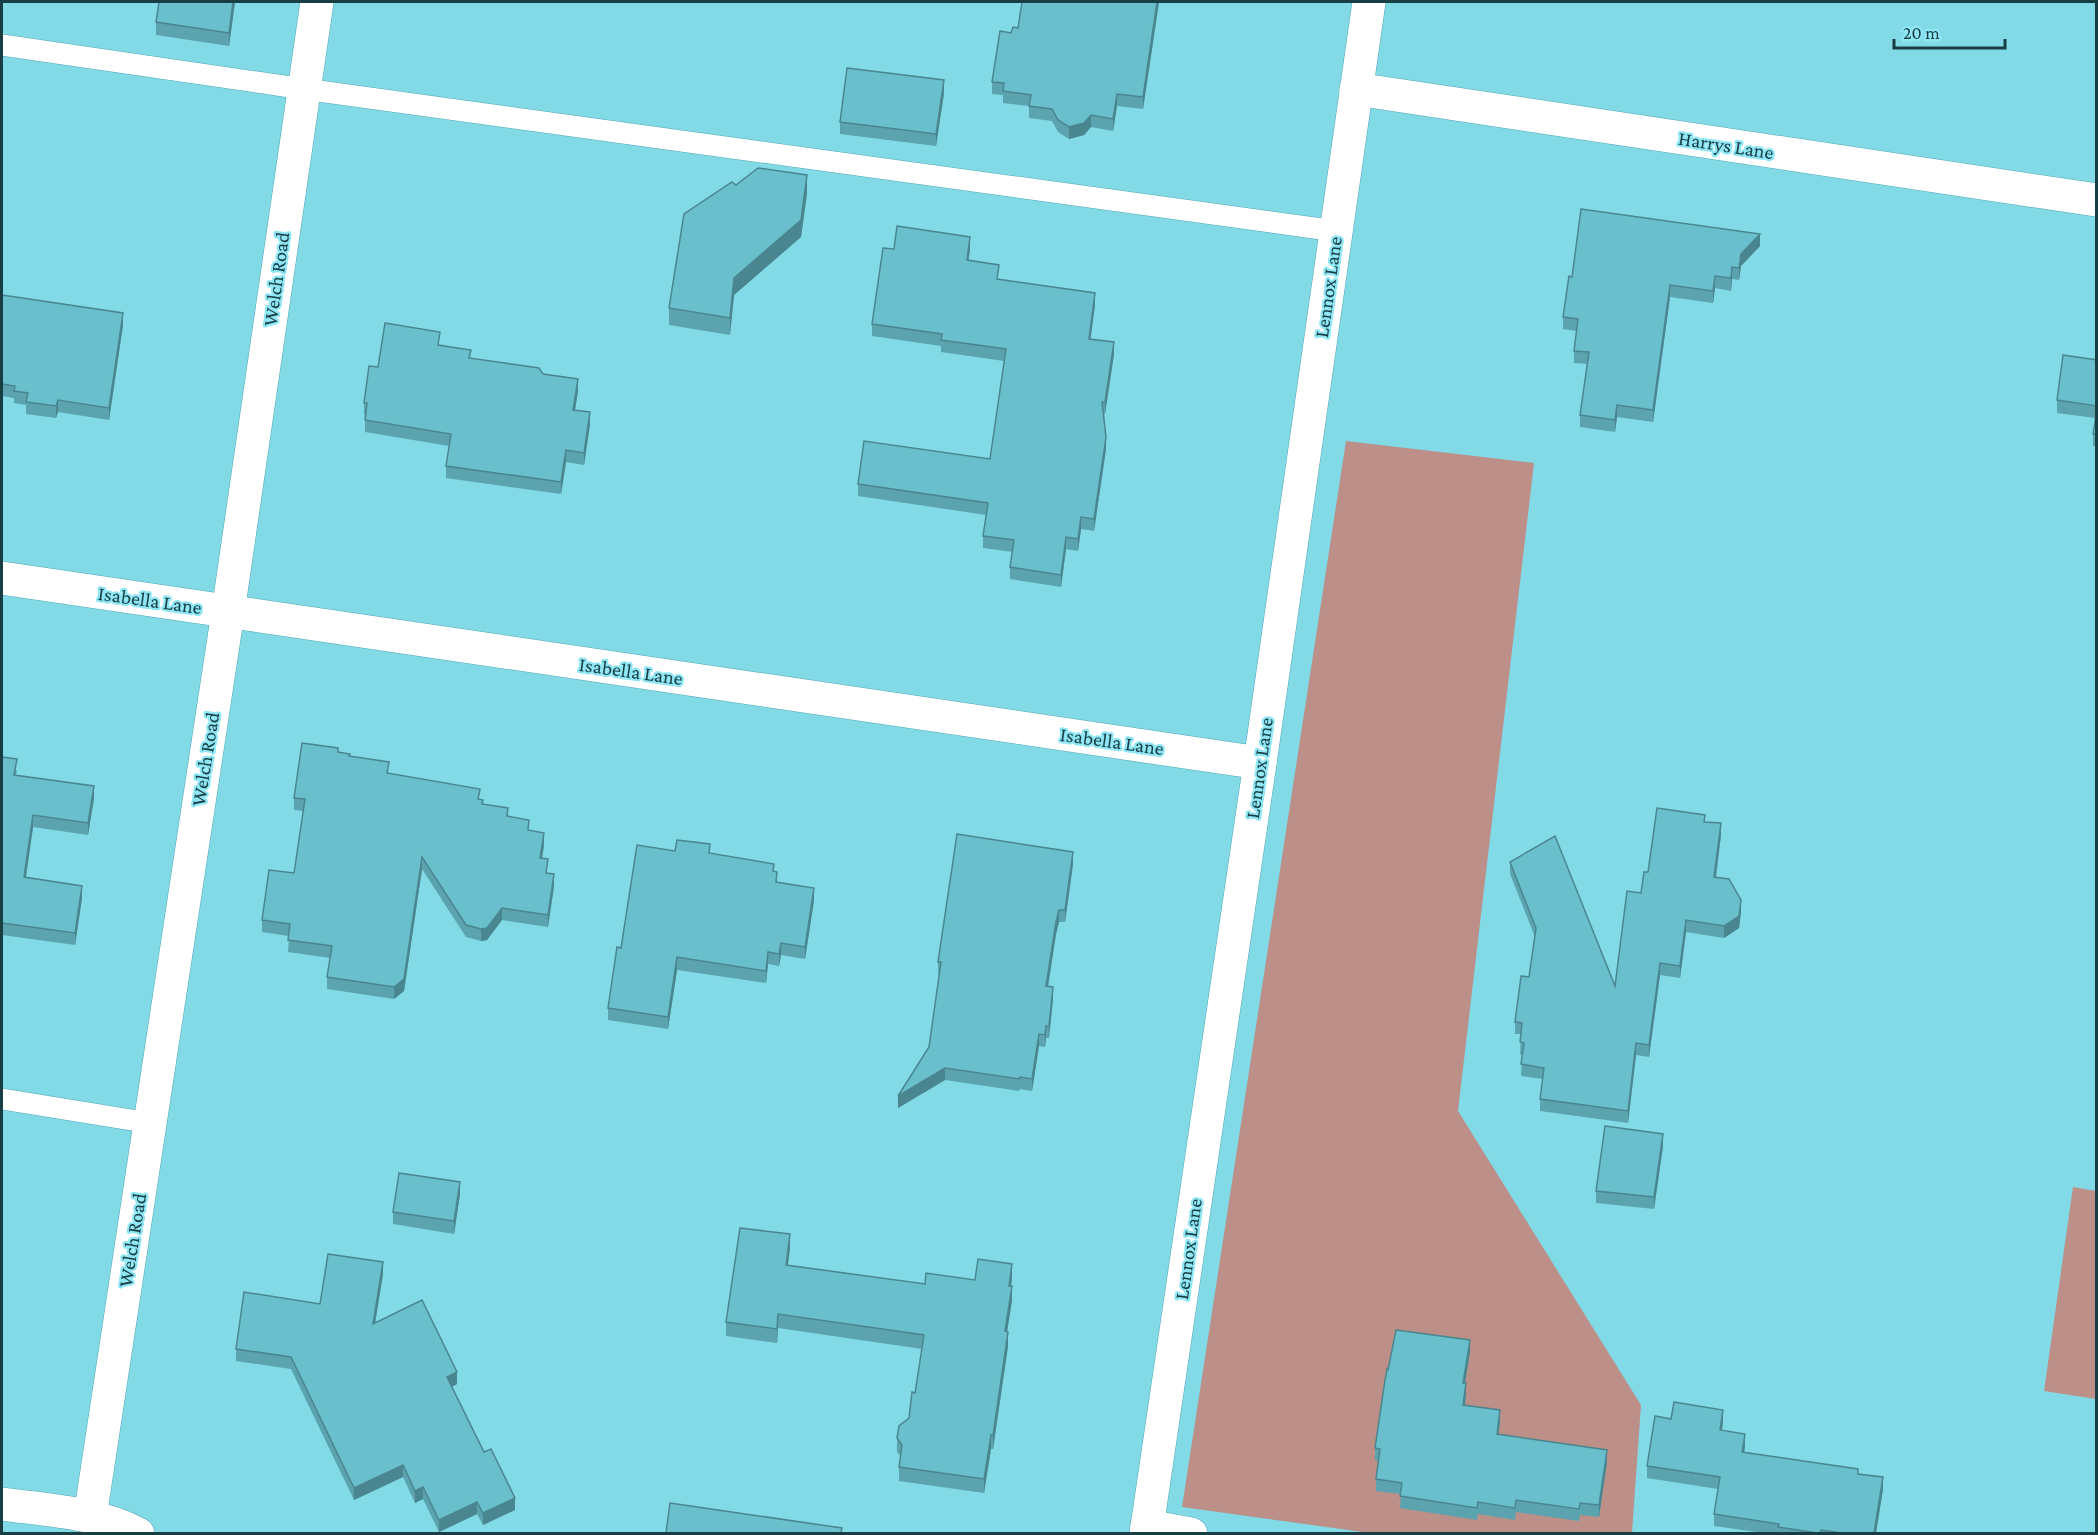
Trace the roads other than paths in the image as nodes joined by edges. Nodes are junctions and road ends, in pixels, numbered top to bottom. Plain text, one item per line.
1 (317, 2) edge
2 (1369, 2) edge
3 (2, 45) edge
4 (304, 89) junction
5 (1356, 89) junction
6 (2097, 200) edge
7 (1336, 231) junction
8 (2, 578) edge
9 (228, 612) junction
10 (1260, 762) junction
11 (2, 1099) edge
12 (150, 1123) junction
13 (2, 1504) edge
14 (90, 1517) junction
15 (1147, 1530) edge
16 (138, 1533) edge
17 (1191, 1533) edge

1 - 4 street, Welch Road
2 - 5 street, Lennox Lane
3 - 4 lane
4 - 7 lane
4 - 9 street, Welch Road
5 - 6 street, Harrys Lane
5 - 7 street, Lennox Lane
7 - 10 street, Lennox Lane
8 - 9 street, Isabella Lane
9 - 10 street, Isabella Lane
9 - 12 street, Welch Road
10 - 15 street, Lennox Lane
11 - 12 lane
12 - 14 street, Welch Road
13 - 14 street
14 - 16 street
15 - 17 street

